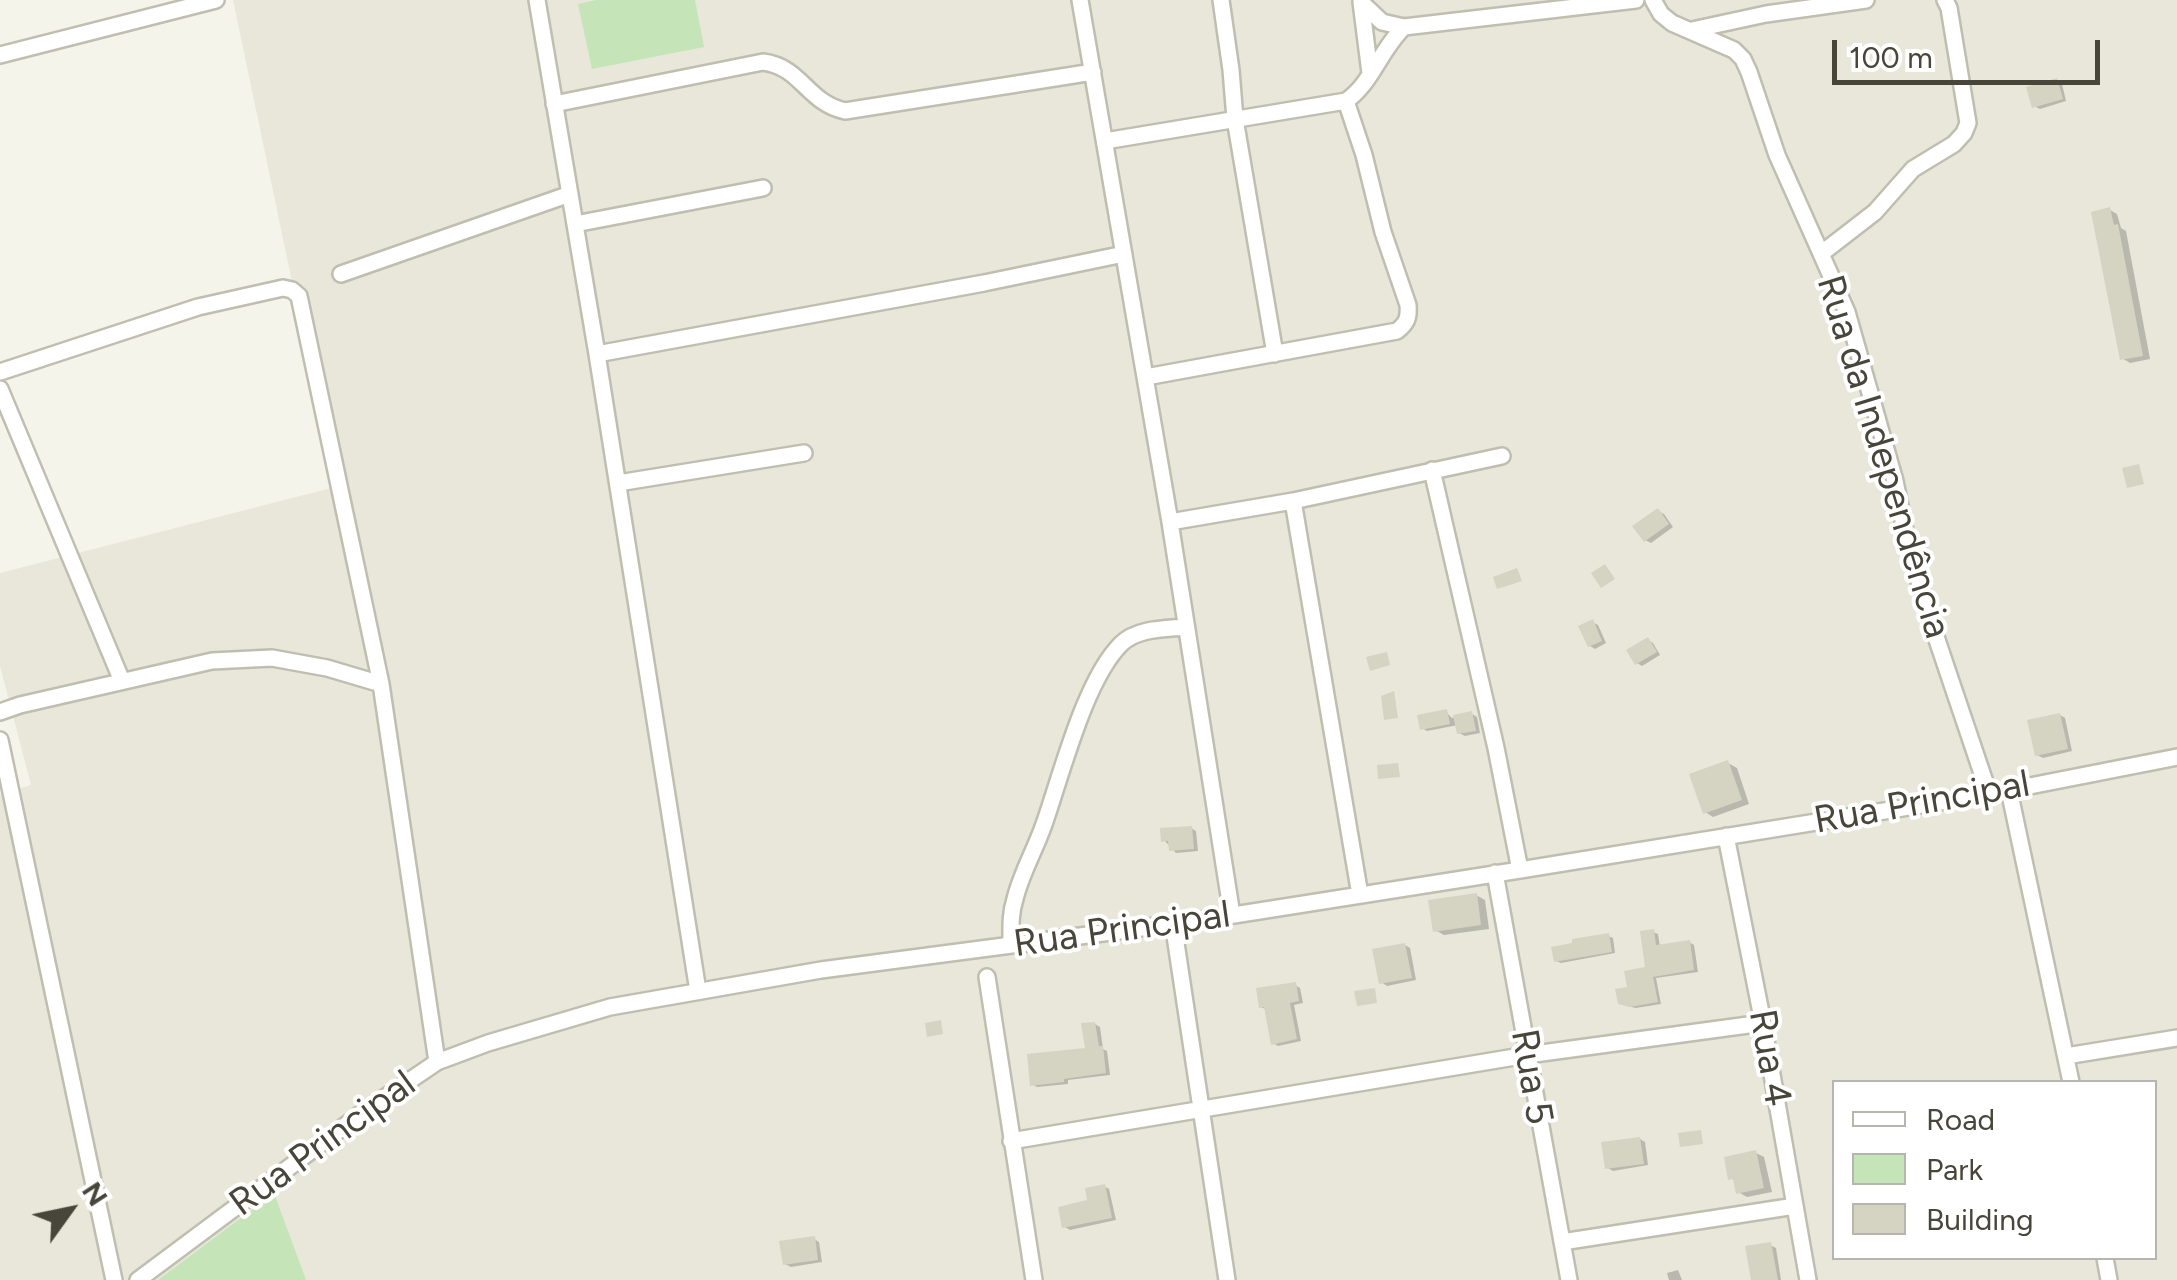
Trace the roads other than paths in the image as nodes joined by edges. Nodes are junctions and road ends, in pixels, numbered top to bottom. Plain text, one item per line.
1 (216, 0) edge
2 (537, 0) edge
3 (1080, 0) edge
4 (1222, 0) edge
5 (1636, 0) edge
6 (1653, 0) edge
7 (1866, 0) edge
8 (1945, 0) edge
9 (1361, 1) edge
10 (1404, 27) junction
11 (1692, 30) junction
12 (0, 56) edge
13 (1093, 72) junction
14 (1370, 72) junction
15 (1346, 101) junction
16 (554, 104) junction
17 (1235, 119) junction
18 (1105, 141) junction
19 (763, 188) dead end
20 (570, 194) junction
21 (575, 224) junction
22 (1822, 253) junction
23 (1124, 254) junction
24 (341, 274) dead end
25 (597, 354) junction
26 (1274, 354) junction
27 (0, 372) edge
28 (1146, 377) junction
29 (0, 389) edge
30 (804, 453) dead end
31 (1502, 456) dead end
32 (1432, 470) junction
33 (618, 483) junction
34 (1293, 501) junction
35 (1170, 522) junction
36 (1186, 626) junction
37 (122, 681) junction
38 (380, 684) junction
39 (0, 712) edge
40 (0, 740) edge
41 (2177, 757) edge
42 (2009, 790) junction
43 (1989, 794) junction
44 (8, 814) edge
45 (1726, 836) junction
46 (1520, 870) junction
47 (1495, 874) junction
48 (1360, 895) junction
49 (1232, 915) junction
50 (1173, 924) junction
51 (1005, 946) junction
52 (960, 951) junction
53 (987, 977) junction
54 (698, 990) junction
55 (1763, 1023) junction
56 (2177, 1038) edge
57 (1527, 1055) junction
58 (2066, 1056) junction
59 (437, 1062) junction
60 (2071, 1080) edge
61 (1201, 1109) junction
62 (1011, 1140) junction
63 (1796, 1206) junction
64 (1562, 1242) junction
65 (114, 1280) edge
66 (138, 1280) edge
67 (1034, 1280) edge
68 (1227, 1280) edge
69 (1569, 1280) edge
70 (1808, 1280) edge

1 - 12 street
2 - 16 street
3 - 13 street
4 - 17 street
5 - 10 street
6 - 11 street, Rua da Independência
7 - 11 street
8 - 22 street
9 - 10 street
9 - 14 street
10 - 14 street
11 - 22 street, Rua da Independência
13 - 16 street
13 - 18 street
14 - 15 street
15 - 17 street
15 - 26 street
16 - 20 street
17 - 18 street
17 - 26 street
18 - 23 street
19 - 21 street
20 - 21 street
20 - 24 street
21 - 25 street
22 - 43 street, Rua da Independência
23 - 25 street
23 - 28 street
25 - 33 street
26 - 28 street
27 - 38 street
28 - 35 street
29 - 37 street
30 - 33 street
31 - 32 street
32 - 34 street
32 - 46 street
33 - 54 street
34 - 35 street
34 - 48 street
35 - 36 street
36 - 49 street
36 - 51 street
37 - 38 street
37 - 39 street
38 - 59 street
40 - 44 street
41 - 42 street, Rua Principal
42 - 43 street, Rua Principal
42 - 58 street
43 - 45 street, Rua Principal
44 - 65 street
45 - 46 street, Rua Principal
45 - 55 street, Rua 4
46 - 47 street, Rua Principal
47 - 48 street, Rua Principal
47 - 57 street, Rua 5
48 - 49 street, Rua Principal
49 - 50 street, Rua Principal
50 - 51 street, Rua Principal
50 - 61 street
51 - 52 street, Rua Principal
51 - 53 street
52 - 53 street
52 - 54 street, Rua Principal
53 - 62 street
54 - 59 street, Rua Principal
55 - 57 street
55 - 63 street, Rua 4
56 - 58 street
57 - 61 street
57 - 64 street, Rua 5
58 - 60 street
59 - 66 street, Rua Principal
61 - 62 street
61 - 68 street
62 - 67 street
63 - 64 street
63 - 70 street, Rua 4
64 - 69 street, Rua 5

